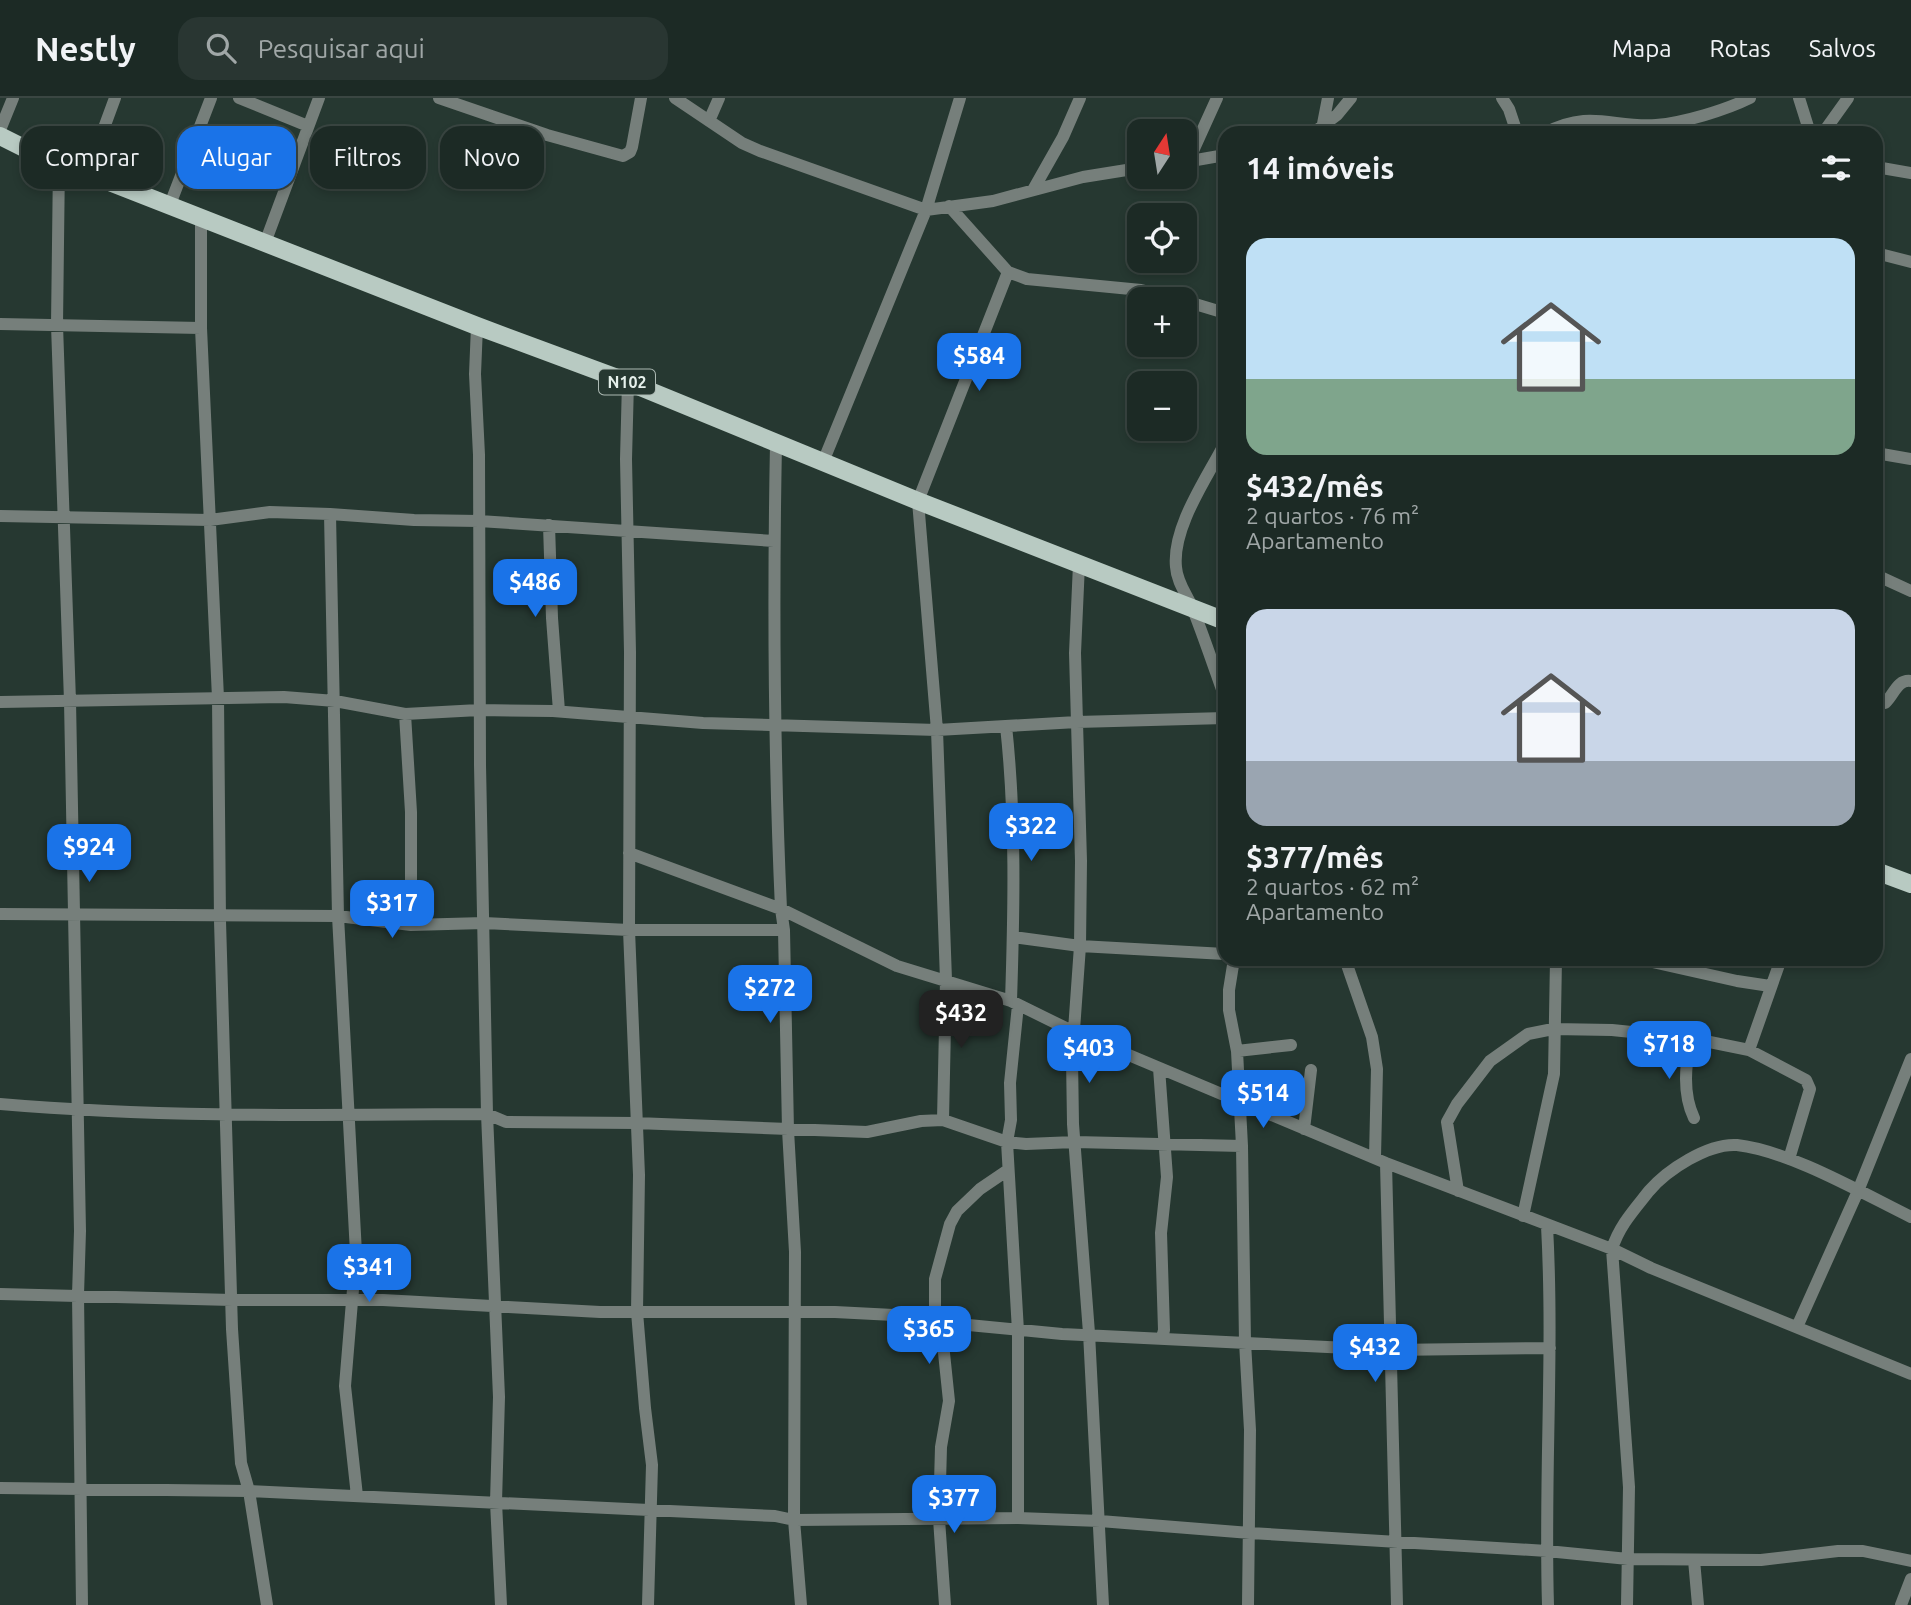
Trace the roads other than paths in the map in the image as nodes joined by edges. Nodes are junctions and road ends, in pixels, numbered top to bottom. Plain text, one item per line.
1 (13, 98) edge
2 (115, 98) edge
3 (211, 98) edge
4 (239, 98) edge
5 (319, 98) edge
6 (439, 98) edge
7 (641, 98) edge
8 (675, 98) edge
9 (719, 98) edge
10 (960, 98) edge
11 (1080, 98) edge
12 (1217, 98) edge
13 (1328, 98) edge
14 (1351, 98) edge
15 (1502, 98) edge
16 (1750, 98) edge
17 (1799, 98) edge
18 (1848, 98) edge
19 (709, 121) junction
20 (105, 126) edge
21 (308, 126) junction
22 (1320, 126) edge
23 (1325, 126) edge
24 (1515, 126) edge
25 (1558, 126) edge
26 (1808, 126) edge
27 (1827, 126) edge
28 (0, 131) edge
29 (0, 136) edge
30 (1197, 139) edge
31 (0, 146) edge
32 (21, 147) edge
33 (21, 149) edge
34 (1218, 156) edge
35 (1197, 160) edge
36 (1883, 168) edge
37 (1127, 171) edge
38 (1911, 173) edge
39 (59, 189) edge
40 (125, 189) edge
41 (1033, 190) junction
42 (169, 206) junction
43 (948, 206) junction
44 (926, 209) junction
45 (201, 219) junction
46 (265, 243) junction
47 (1883, 255) edge
48 (1911, 262) edge
49 (1007, 272) junction
50 (1127, 289) edge
51 (1197, 305) edge
52 (1218, 311) edge
53 (0, 324) edge
54 (57, 325) junction
55 (477, 326) junction
56 (201, 328) junction
57 (628, 382) junction
58 (776, 444) junction
59 (1883, 454) edge
60 (1218, 456) edge
61 (1911, 459) edge
62 (823, 462) junction
63 (918, 501) junction
64 (330, 514) junction
65 (0, 516) edge
66 (65, 519) junction
67 (210, 520) junction
68 (479, 521) junction
69 (549, 525) junction
70 (627, 530) junction
71 (774, 541) junction
72 (1079, 564) junction
73 (1883, 578) edge
74 (1911, 591) edge
75 (1193, 608) junction
76 (1218, 618) edge
77 (1218, 678) edge
78 (1911, 681) edge
79 (218, 698) junction
80 (71, 701) junction
81 (335, 701) junction
82 (0, 702) edge
83 (1883, 704) edge
84 (480, 710) junction
85 (559, 711) junction
86 (405, 714) junction
87 (629, 717) junction
88 (1218, 718) edge
89 (1077, 722) junction
90 (775, 725) junction
91 (1006, 726) junction
92 (937, 730) junction
93 (629, 853) junction
94 (1883, 874) edge
95 (1911, 884) edge
96 (781, 909) junction
97 (0, 914) edge
98 (219, 915) junction
99 (73, 916) junction
100 (338, 916) junction
101 (484, 923) junction
102 (411, 925) junction
103 (629, 930) junction
104 (784, 930) junction
105 (1013, 937) junction
106 (1080, 946) junction
107 (1218, 954) edge
108 (1233, 966) edge
109 (1347, 966) edge
110 (1556, 966) edge
111 (1670, 966) edge
112 (1778, 966) edge
113 (946, 981) junction
114 (1770, 986) junction
115 (1015, 1003) junction
116 (1553, 1029) junction
117 (1074, 1032) junction
118 (1690, 1038) junction
119 (1291, 1045) dead end
120 (1749, 1050) junction
121 (1237, 1051) junction
122 (1911, 1059) edge
123 (1159, 1068) junction
124 (1311, 1070) dead end
125 (1238, 1101) junction
126 (0, 1104) edge
127 (77, 1111) junction
128 (349, 1114) junction
129 (486, 1114) junction
130 (225, 1116) junction
131 (1694, 1118) dead end
132 (943, 1120) junction
133 (636, 1123) junction
134 (1304, 1129) junction
135 (788, 1130) junction
136 (1007, 1142) junction
137 (1075, 1142) junction
138 (1166, 1144) junction
139 (1242, 1146) junction
140 (1789, 1159) junction
141 (1381, 1160) junction
142 (1008, 1170) junction
143 (1458, 1191) junction
144 (1858, 1191) junction
145 (1523, 1216) junction
146 (1911, 1217) edge
147 (1547, 1226) junction
148 (1612, 1249) junction
149 (0, 1294) edge
150 (78, 1295) junction
151 (232, 1300) junction
152 (353, 1300) junction
153 (494, 1307) junction
154 (637, 1312) junction
155 (796, 1312) junction
156 (935, 1320) junction
157 (1797, 1327) junction
158 (1018, 1331) junction
159 (1090, 1334) junction
160 (1163, 1338) junction
161 (1245, 1342) junction
162 (1550, 1348) junction
163 (1390, 1350) junction
164 (1911, 1374) edge
165 (0, 1488) edge
166 (80, 1491) junction
167 (249, 1491) junction
168 (357, 1496) junction
169 (496, 1502) junction
170 (653, 1509) junction
171 (1018, 1518) junction
172 (939, 1519) junction
173 (794, 1520) junction
174 (1100, 1521) junction
175 (1250, 1533) junction
176 (1397, 1542) junction
177 (1547, 1551) junction
178 (1628, 1559) junction
179 (1694, 1560) junction
180 (1911, 1561) edge
181 (1911, 1579) edge
182 (82, 1605) edge
183 (267, 1605) edge
184 (501, 1605) edge
185 (648, 1605) edge
186 (801, 1605) edge
187 (945, 1605) edge
188 (1103, 1605) edge
189 (1248, 1605) edge
190 (1397, 1605) edge
191 (1548, 1605) edge
192 (1627, 1605) edge
193 (1698, 1605) edge
194 (1901, 1605) edge

1 - 28 street
2 - 20 street
3 - 42 street
4 - 21 street
5 - 21 street
6 - 7 street
8 - 19 street
9 - 19 street
10 - 44 street
11 - 41 street
12 - 30 street
13 - 22 street
14 - 23 street
15 - 24 street
16 - 25 street
17 - 26 street
18 - 27 street
19 - 44 street
21 - 46 street
29 - 32 main road, N102
31 - 33 main road, N102
34 - 35 street
36 - 38 street
37 - 41 street
39 - 54 street
40 - 42 main road, N102
41 - 43 street
42 - 45 main road, N102
43 - 44 street
43 - 49 street
44 - 62 street
45 - 46 main road, N102
45 - 56 street
46 - 55 main road, N102
47 - 48 street
49 - 50 street
49 - 63 street
51 - 52 street
53 - 54 street
54 - 56 street
54 - 66 street
55 - 57 main road, N102
55 - 68 street
56 - 67 street
57 - 58 main road, N102
57 - 70 street
58 - 62 main road, N102
58 - 71 street
59 - 61 street
60 - 75 street
62 - 63 main road, N102
63 - 72 main road, N102
63 - 92 street
64 - 67 street
64 - 68 street
64 - 81 street
65 - 66 street
66 - 67 street
66 - 80 street
67 - 79 street
68 - 69 street
68 - 84 street
69 - 70 street
69 - 85 street
70 - 71 street
70 - 87 street
71 - 90 street
72 - 75 main road, N102
72 - 89 street
73 - 74 street
75 - 76 main road, N102
75 - 77 street
78 - 83 street
79 - 80 street
79 - 81 street
79 - 98 street
80 - 82 street
80 - 99 street
81 - 86 street
81 - 100 street
84 - 85 street
84 - 86 street
84 - 101 street
85 - 87 street
86 - 102 street
87 - 90 street
87 - 93 street
88 - 89 street
89 - 91 street
89 - 106 street
90 - 92 street
90 - 96 street
91 - 92 street
91 - 105 street
92 - 113 street
93 - 96 street
93 - 103 street
94 - 95 main road
96 - 104 street
96 - 113 street
97 - 99 street
98 - 99 street
98 - 100 street
98 - 130 street
99 - 127 street
100 - 102 street
100 - 128 street
101 - 102 street
101 - 103 street
101 - 129 street
103 - 104 street
103 - 133 street
104 - 135 street
105 - 106 street
105 - 115 street
106 - 107 street
106 - 117 street
108 - 121 street
109 - 141 street
110 - 116 street
111 - 114 street
112 - 114 street
113 - 115 street
113 - 132 street
114 - 120 street
115 - 117 street
115 - 136 street
116 - 118 street
116 - 143 street
116 - 145 street
117 - 123 street
117 - 137 street
118 - 120 street
118 - 131 street
119 - 121 street
120 - 140 street
121 - 125 street
122 - 144 street
123 - 125 street
123 - 138 street
124 - 134 street
125 - 134 street
125 - 139 street
126 - 127 street
127 - 130 street
127 - 150 street
128 - 129 street
128 - 130 street
128 - 152 street
129 - 133 street
129 - 153 street
130 - 151 street
132 - 135 street
132 - 136 street
133 - 135 street
133 - 154 street
134 - 141 street
135 - 155 street
136 - 137 street
136 - 142 street
137 - 138 street
137 - 159 street
138 - 139 street
138 - 160 street
139 - 161 street
140 - 144 street
140 - 148 street
141 - 143 street
141 - 163 street
142 - 156 street
142 - 158 street
143 - 145 street
144 - 146 street
144 - 157 street
145 - 147 street
147 - 148 street
147 - 162 street
148 - 157 street
148 - 178 street
149 - 150 street
150 - 151 street
150 - 166 street
151 - 152 street
151 - 167 street
152 - 153 street
152 - 168 street
153 - 154 street
153 - 169 street
154 - 155 street
154 - 170 street
155 - 156 street
155 - 173 street
156 - 158 street
156 - 172 street
157 - 164 street
158 - 159 street
158 - 171 street
159 - 160 street
159 - 174 street
160 - 161 street
161 - 163 street
161 - 175 street
162 - 163 street
162 - 177 street
163 - 176 street
165 - 166 street
166 - 167 street
166 - 182 street
167 - 168 street
167 - 183 street
168 - 169 street
169 - 170 street
169 - 184 street
170 - 173 street
170 - 185 street
171 - 172 street
171 - 174 street
172 - 173 street
172 - 187 street
173 - 186 street
174 - 175 street
174 - 188 street
175 - 176 street
175 - 189 street
176 - 177 street
176 - 190 street
177 - 178 street
177 - 191 street
178 - 179 street
178 - 192 street
179 - 180 street
179 - 193 street
181 - 194 street

